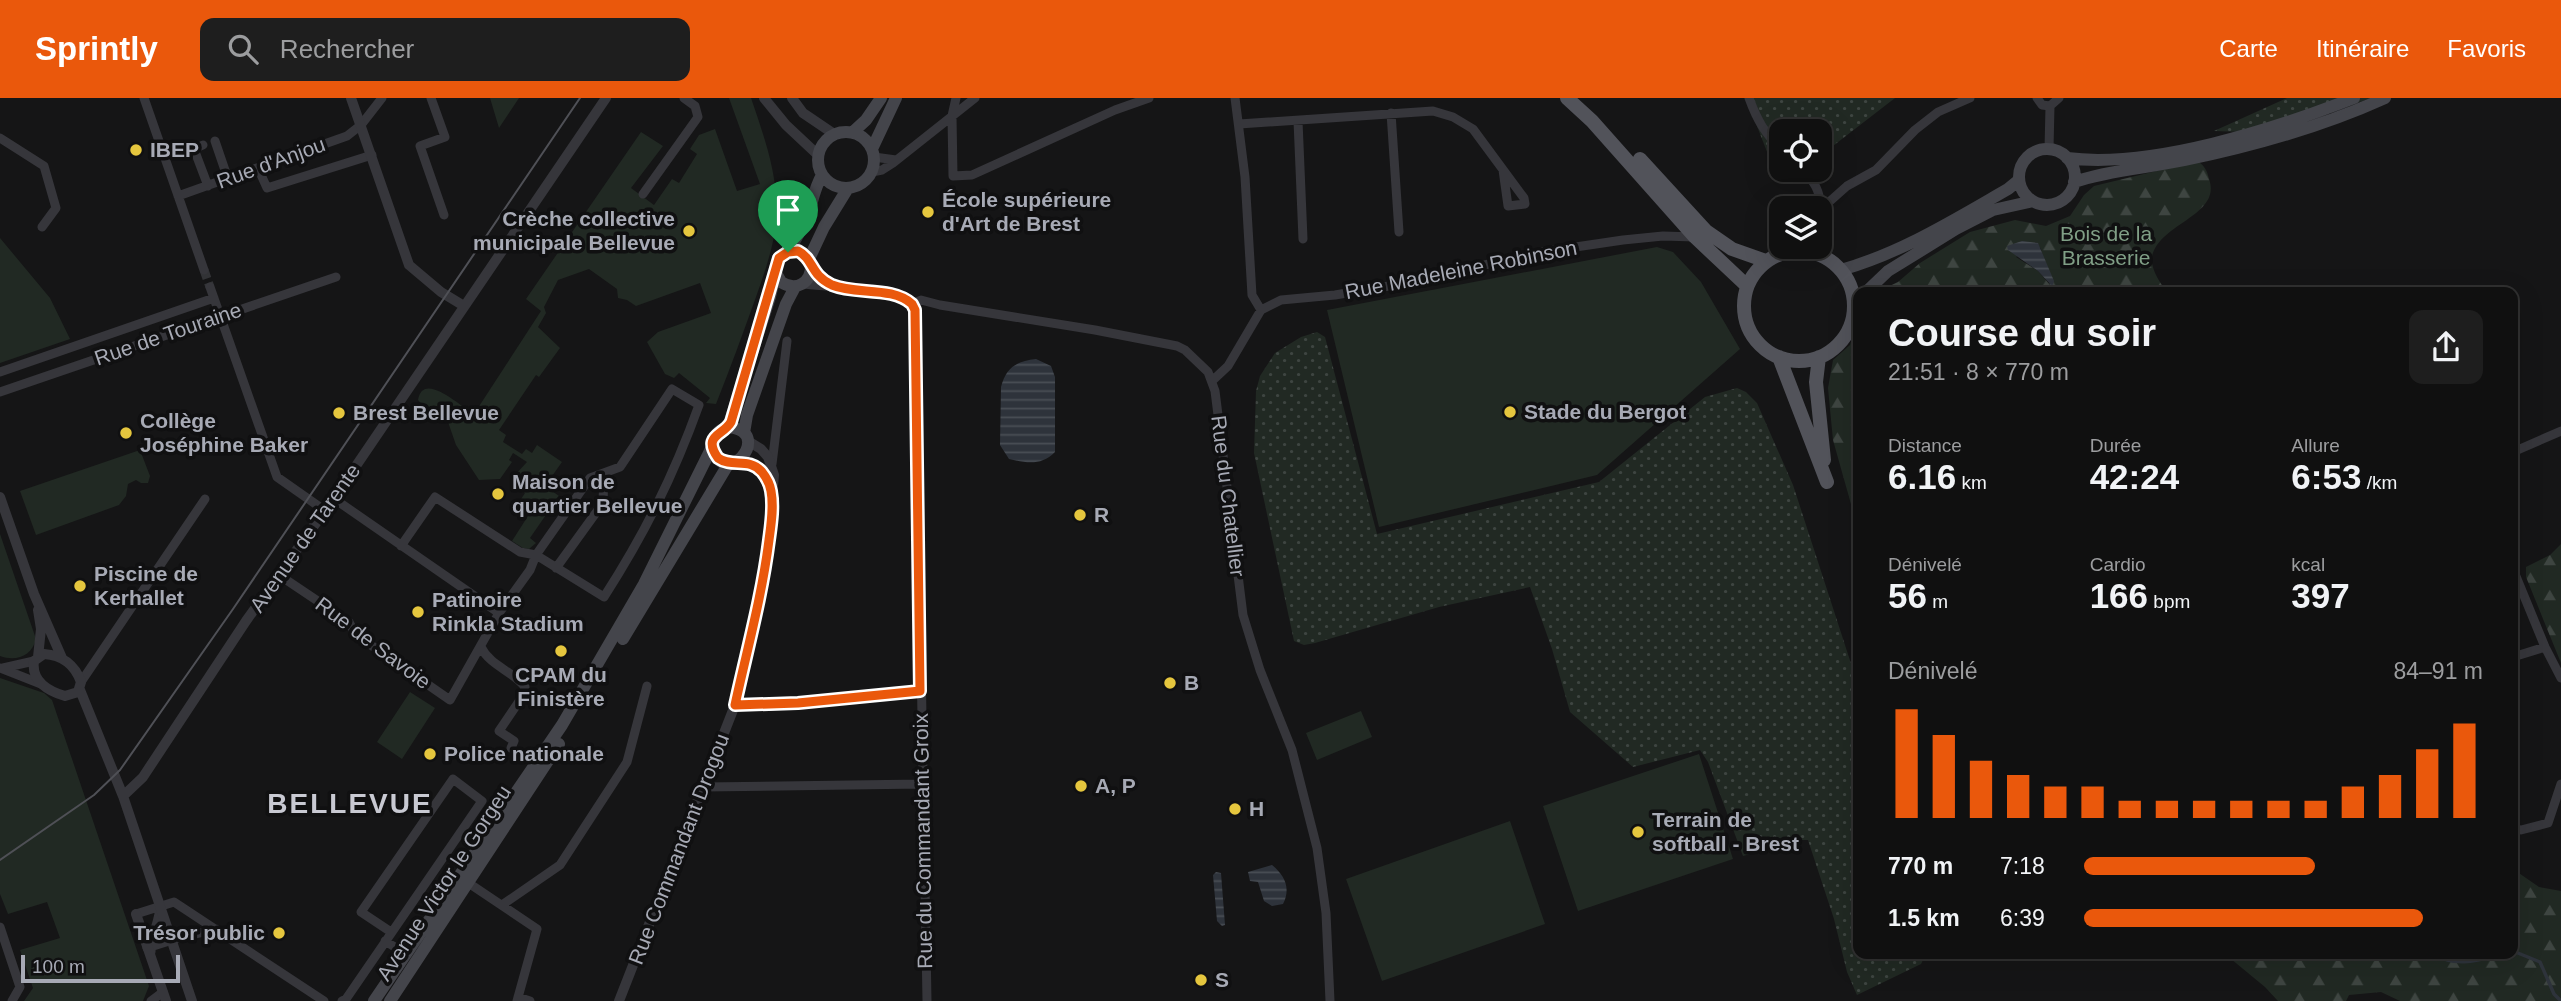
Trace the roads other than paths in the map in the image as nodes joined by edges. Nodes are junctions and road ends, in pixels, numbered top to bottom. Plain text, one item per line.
1 (144, 98) edge
2 (351, 98) edge
3 (382, 98) edge
4 (432, 98) edge
5 (606, 98) edge
6 (684, 98) edge
7 (764, 98) edge
8 (792, 98) edge
9 (881, 98) edge
10 (896, 98) edge
11 (956, 98) edge
12 (975, 98) edge
13 (1149, 98) edge
14 (1235, 98) edge
15 (1567, 98) edge
16 (1580, 98) edge
17 (1749, 98) edge
18 (1970, 98) edge
19 (2037, 98) edge
20 (2059, 98) edge
21 (2354, 98) edge
22 (2385, 98) edge
23 (2050, 106) junction
24 (1391, 113) junction
25 (952, 116) junction
26 (1298, 121) junction
27 (1239, 124) junction
28 (361, 125) junction
29 (853, 132) junction
30 (834, 134) junction
31 (0, 138) edge
32 (1769, 138) edge
33 (215, 141) dead end
34 (203, 145) dead end
35 (2049, 149) junction
36 (873, 153) junction
37 (372, 155) junction
38 (818, 155) junction
39 (2067, 158) junction
40 (896, 160) junction
41 (258, 168) junction
42 (1503, 170) dead end
43 (872, 172) junction
44 (822, 175) junction
45 (228, 179) junction
46 (2019, 180) junction
47 (2074, 182) junction
48 (208, 186) junction
49 (848, 188) junction
50 (643, 194) dead end
51 (178, 196) junction
52 (1832, 199) edge
53 (2033, 201) junction
54 (444, 215) dead end
55 (1676, 215) junction
56 (42, 227) dead end
57 (1399, 232) dead end
58 (1664, 236) junction
59 (1695, 237) junction
60 (1303, 239) dead end
61 (788, 252) junction
62 (1770, 259) edge
63 (1827, 259) edge
64 (1766, 261) junction
65 (810, 264) junction
66 (204, 270) tunnel mouth
67 (1840, 270) junction
68 (776, 273) junction
69 (336, 277) dead end
70 (799, 285) junction
71 (834, 286) junction
72 (1747, 286) junction
73 (210, 287) tunnel mouth
74 (1871, 287) edge
75 (1853, 296) edge
76 (214, 298) junction
77 (912, 304) junction
78 (464, 306) junction
79 (1261, 310) junction
80 (220, 315) junction
81 (1853, 316) edge
82 (787, 341) dead end
83 (1779, 357) junction
84 (1819, 357) junction
85 (0, 372) edge
86 (1212, 381) junction
87 (0, 392) edge
88 (728, 428) junction
89 (2561, 431) edge
90 (746, 437) junction
91 (712, 447) junction
92 (2518, 450) edge
93 (734, 462) junction
94 (772, 464) junction
95 (604, 473) junction
96 (771, 490) junction
97 (0, 496) edge
98 (333, 498) junction
99 (205, 499) dead end
100 (324, 510) junction
101 (401, 546) junction
102 (536, 555) junction
103 (556, 568) junction
104 (279, 575) junction
105 (2518, 581) edge
106 (34, 594) junction
107 (499, 613) junction
108 (481, 647) junction
109 (2545, 647) junction
110 (2518, 655) edge
111 (36, 659) junction
112 (62, 659) junction
113 (97, 661) junction
114 (1, 668) edge
115 (74, 668) junction
116 (2561, 678) edge
117 (41, 684) junction
118 (647, 685) dead end
119 (80, 686) junction
120 (920, 691) junction
121 (735, 705) junction
122 (511, 748) dead end
123 (922, 784) junction
124 (2561, 784) edge
125 (705, 787) junction
126 (122, 796) junction
127 (2518, 829) edge
128 (467, 882) junction
129 (502, 905) junction
130 (160, 906) junction
131 (136, 914) joint
132 (0, 927) edge
133 (217, 929) junction
134 (388, 937) junction
135 (172, 940) junction
136 (150, 952) junction
137 (406, 954) junction
138 (164, 997) edge
139 (518, 999) edge
140 (12, 1001) edge
141 (151, 1001) edge
142 (192, 1001) edge
143 (324, 1001) edge
144 (342, 1001) edge
145 (374, 1001) edge
146 (390, 1001) edge
147 (530, 1001) edge
148 (619, 1001) edge
149 (927, 1001) edge
150 (1330, 1001) edge

1 - 51 street
2 - 28 street
3 - 28 street
4 - 54 street
5 - 78 street, Avenue de Tarente
6 - 50 street
7 - 38 street
8 - 30 street
9 - 29 main road
10 - 36 main road
11 - 25 street
12 - 25 street
13 - 25 street
14 - 27 street
15 - 55 main road
16 - 64 main road
17 - 32 street
18 - 52 street
19 - 23 street
20 - 23 street
21 - 39 main road
22 - 47 main road
23 - 35 street
24 - 26 street
24 - 42 street
24 - 57 street
25 - 40 street
26 - 27 street
26 - 60 street
27 - 79 street
28 - 37 street
28 - 41 street, Rue d'Anjou
29 - 30 main road
29 - 36 main road
30 - 38 main road
31 - 56 street
33 - 45 street
34 - 48 street
35 - 39 main road
35 - 46 main road
36 - 40 street
36 - 43 main road
37 - 41 street
37 - 78 street
38 - 44 main road
39 - 47 main road
40 - 43 street
41 - 45 street, Rue d'Anjou
43 - 49 main road
44 - 49 main road
44 - 61 main road
45 - 48 street, Rue d'Anjou
46 - 53 main road
46 - 67 main road
47 - 53 main road
48 - 51 street, Rue d'Anjou
49 - 65 main road
51 - 66 street
53 - 74 main road
55 - 58 street
55 - 59 main road
58 - 59 street, Rue Madeleine Robinson
58 - 79 street, Rue Madeleine Robinson
59 - 72 main road
61 - 65 main road
61 - 68 main road
62 - 64 main road
63 - 67 main road
64 - 72 main road
65 - 70 main road
65 - 71 street
67 - 75 main road
68 - 70 main road
68 - 88 main road
69 - 80 street, Rue de Touraine
70 - 71 street
70 - 90 main road
71 - 77 street
72 - 83 main road
73 - 76 street
76 - 80 street
76 - 85 street, Rue de Touraine
77 - 86 street
77 - 120 street, Rue du Commandant Groix
78 - 98 street, Avenue de Tarente
79 - 86 street
80 - 87 street, Rue de Touraine
80 - 100 street
81 - 84 main road
82 - 94 street
83 - 84 main road
83 - 84 main road
86 - 150 street, Rue du Chatellier
88 - 90 main road
88 - 91 main road
89 - 92 street
90 - 93 main road
90 - 94 street
91 - 93 main road
91 - 137 main road, Avenue Victor le Gorgeu
93 - 96 street
93 - 128 main road, Avenue Victor le Gorgeu
94 - 96 street, Rue Commandant Drogou
95 - 102 street, Rue de Savoie
95 - 103 street
95 - 103 street, Rue de Savoie
96 - 121 street, Rue Commandant Drogou
97 - 106 street
98 - 100 street, Avenue de Tarente
98 - 101 street
99 - 113 street
100 - 104 street, Avenue de Tarente
101 - 102 street
101 - 107 street
102 - 103 street
102 - 107 street, Rue de Savoie
104 - 108 street, Rue de Savoie
104 - 126 street, Avenue de Tarente
105 - 109 street
106 - 111 street
106 - 112 street
107 - 108 street, Rue de Savoie
108 - 122 street
109 - 110 street
109 - 116 street
111 - 112 street
111 - 114 street
111 - 117 street
112 - 115 street
113 - 115 street
113 - 119 street
114 - 117 street
115 - 119 street
117 - 119 street
118 - 129 street
119 - 126 street
120 - 121 street
120 - 123 street, Rue du Commandant Groix
121 - 125 street, Rue Commandant Drogou
123 - 125 street
123 - 149 street, Rue du Commandant Groix
124 - 127 street
125 - 148 street, Rue Commandant Drogou
126 - 130 street
128 - 129 street
128 - 146 main road, Avenue Victor le Gorgeu
129 - 139 street
130 - 131 street
130 - 133 street
130 - 135 street
130 - 136 street
131 - 136 street
132 - 140 street
133 - 135 street
133 - 143 street
134 - 134 street
134 - 137 street
134 - 144 street
135 - 136 street
135 - 142 street
136 - 138 street
137 - 145 main road, Avenue Victor le Gorgeu
138 - 141 street
139 - 147 street

